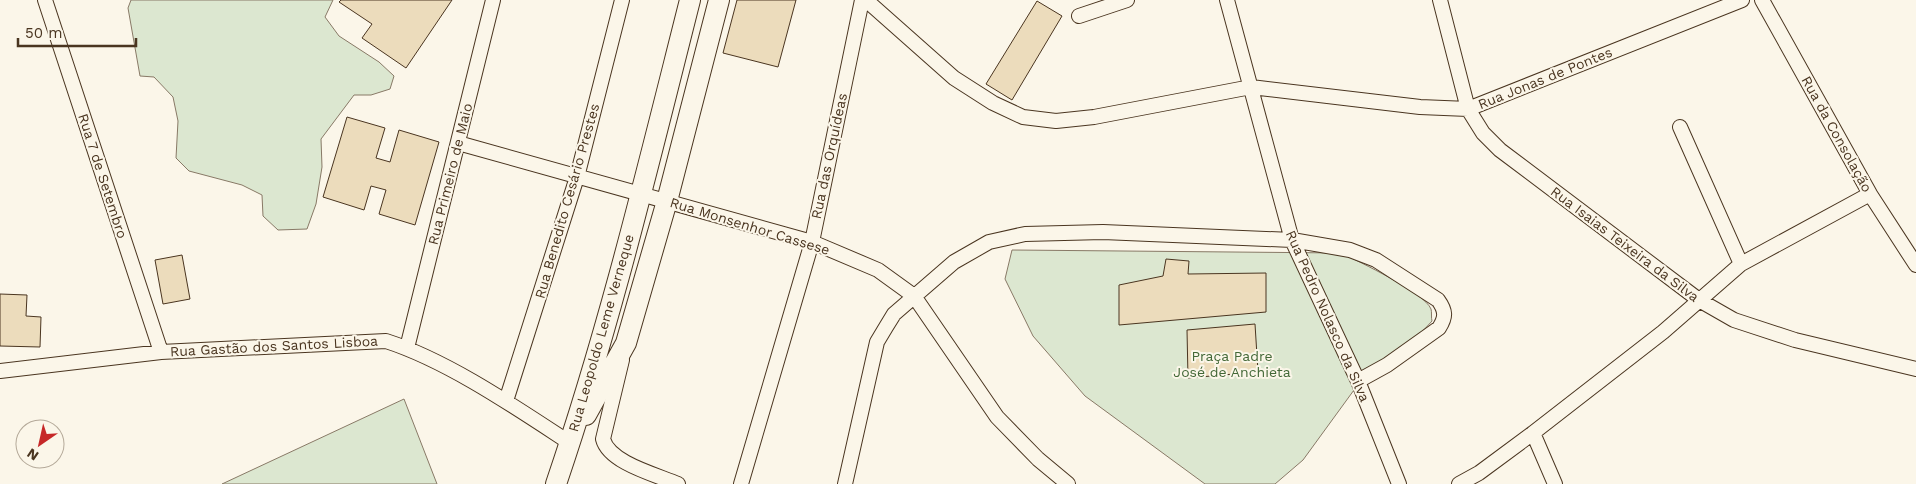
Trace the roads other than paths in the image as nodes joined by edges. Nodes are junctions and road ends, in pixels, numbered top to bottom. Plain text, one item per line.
1 (45, 0) edge
2 (493, 0) edge
3 (622, 0) edge
4 (690, 0) edge
5 (719, 0) edge
6 (862, 0) edge
7 (866, 0) edge
8 (1127, 0) edge
9 (1440, 0) edge
10 (1742, 0) edge
11 (1762, 0) edge
12 (1231, 1) edge
13 (1079, 16) dead end
14 (1251, 87) junction
15 (1468, 109) junction
16 (1680, 127) dead end
17 (458, 143) junction
18 (577, 177) junction
19 (640, 194) junction
20 (1870, 194) junction
21 (667, 201) junction
22 (1292, 240) junction
23 (812, 242) junction
24 (1741, 264) junction
25 (1916, 266) edge
26 (914, 296) junction
27 (1699, 300) junction
28 (626, 343) junction
29 (408, 348) junction
30 (161, 352) junction
31 (1916, 369) edge
32 (0, 372) edge
33 (1358, 381) junction
34 (506, 401) junction
35 (1533, 433) junction
36 (570, 443) junction
37 (562, 480) edge
38 (678, 484) edge
39 (741, 484) edge
40 (844, 484) edge
41 (1068, 484) edge
42 (1399, 484) edge
43 (1459, 484) edge
44 (1555, 484) edge

1 - 30 street, Rua 7 de Setembro
2 - 17 street, Rua Primeiro de Maio
3 - 18 street, Rua Benedito Cesário Prestes
4 - 19 main road, Rua Leopoldo Leme Verneque
5 - 21 main road, Rua Leopoldo Leme Verneque
6 - 23 street, Rua das Orquídeas
7 - 14 street, Rua Jonas de Pontes
8 - 13 street
9 - 15 street, Rua Isaias Teixeira da Silva
10 - 15 street, Rua Jonas de Pontes
11 - 20 street, Rua da Consolação
12 - 14 street, Rua Pedro Nolasco da Silva
14 - 15 street, Rua Jonas de Pontes
14 - 22 street, Rua Pedro Nolasco da Silva
15 - 27 street, Rua Isaias Teixeira da Silva
16 - 24 street
17 - 18 street, Rua Monsenhor Cassese
17 - 29 street, Rua Primeiro de Maio
18 - 19 street, Rua Monsenhor Cassese
18 - 34 street, Rua Benedito Cesário Prestes
19 - 21 street, Rua Monsenhor Cassese
19 - 36 main road, Rua Leopoldo Leme Verneque
20 - 24 street
20 - 25 street, Rua da Consolação
21 - 23 street, Rua Monsenhor Cassese
21 - 28 main road, Rua Leopoldo Leme Verneque
22 - 26 street
22 - 33 street, Rua Pedro Nolasco da Silva
22 - 33 street
23 - 26 street, Rua Monsenhor Cassese
23 - 39 street, Rua das Orquídeas
24 - 27 street
26 - 40 street
26 - 41 street, Rua Monsenhor Cassese
27 - 31 street, Rua Isaias Teixeira da Silva
27 - 35 street
28 - 36 main road, Rua Leopoldo Leme Verneque
28 - 38 street
29 - 30 street, Rua Gastão dos Santos Lisboa
29 - 34 street, Rua Gastão dos Santos Lisboa
30 - 32 street, Rua Gastão dos Santos Lisboa
33 - 42 street, Rua Pedro Nolasco da Silva
34 - 36 street, Rua Gastão dos Santos Lisboa
35 - 43 street
35 - 44 street
36 - 37 main road

